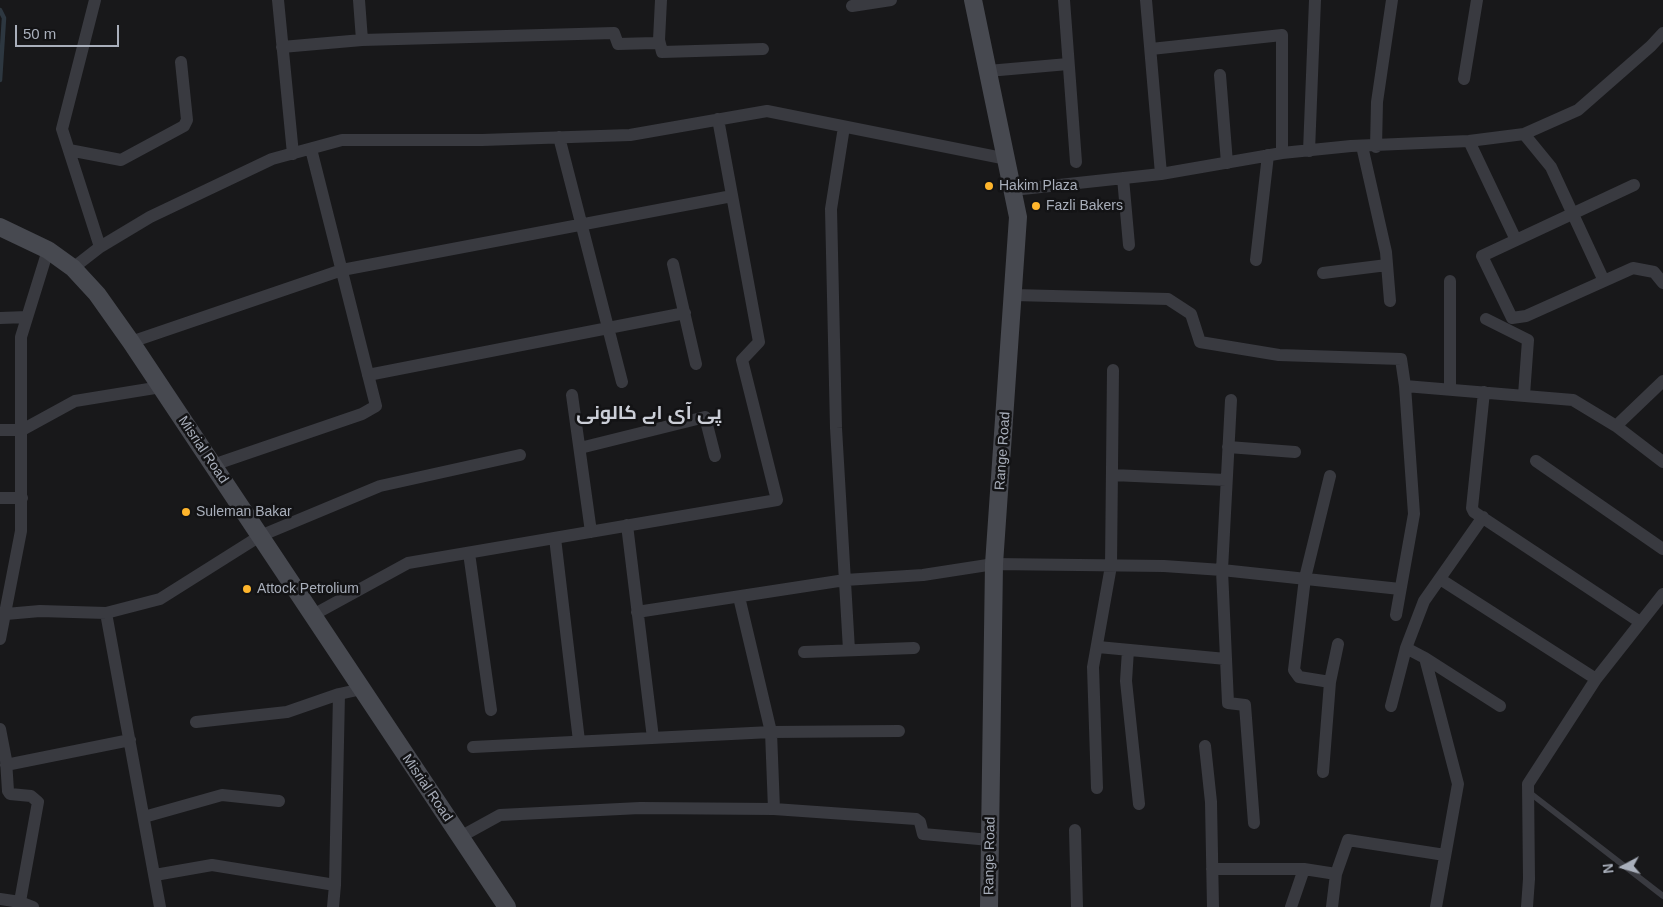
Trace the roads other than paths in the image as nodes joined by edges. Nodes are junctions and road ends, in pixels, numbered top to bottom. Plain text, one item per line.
1 (95, 0) edge
2 (278, 0) edge
3 (359, 0) edge
4 (661, 0) edge
5 (891, 0) edge
6 (973, 0) edge
7 (1064, 0) edge
8 (1146, 0) edge
9 (1315, 0) edge
10 (1392, 0) edge
11 (1478, 0) edge
12 (852, 6) dead end
13 (1663, 33) edge
14 (362, 40) junction
15 (660, 40) junction
16 (282, 47) junction
17 (763, 49) dead end
18 (1150, 49) junction
19 (181, 62) dead end
20 (1068, 64) junction
21 (988, 71) junction
22 (1220, 75) dead end
23 (1464, 79) dead end
24 (718, 119) junction
25 (844, 127) junction
26 (1524, 134) junction
27 (559, 137) junction
28 (1469, 141) junction
29 (1362, 146) junction
30 (1376, 147) junction
31 (311, 149) junction
32 (68, 150) junction
33 (1309, 151) junction
34 (1282, 153) junction
35 (293, 154) junction
36 (1268, 155) junction
37 (1007, 159) junction
38 (1076, 162) dead end
39 (1227, 163) junction
40 (1161, 174) junction
41 (1123, 178) junction
42 (1634, 184) dead end
43 (1013, 190) junction
44 (732, 196) junction
45 (1574, 213) junction
46 (581, 226) junction
47 (0, 227) edge
48 (1516, 240) junction
49 (1129, 245) dead end
50 (100, 247) junction
51 (48, 250) junction
52 (1256, 260) dead end
53 (673, 264) dead end
54 (1387, 264) junction
55 (73, 268) junction
56 (342, 270) junction
57 (1323, 273) dead end
58 (1450, 281) dead end
59 (1604, 281) junction
60 (1663, 283) edge
61 (1014, 295) junction
62 (1390, 301) dead end
63 (685, 313) junction
64 (27, 317) junction
65 (0, 318) edge
66 (1486, 319) dead end
67 (608, 328) junction
68 (132, 342) junction
69 (696, 364) dead end
70 (1113, 370) dead end
71 (368, 375) junction
72 (1663, 381) edge
73 (622, 382) dead end
74 (1405, 386) junction
75 (161, 387) junction
76 (1450, 389) junction
77 (1484, 392) junction
78 (572, 395) dead end
79 (1524, 395) junction
80 (1231, 400) dead end
81 (1616, 426) junction
82 (0, 430) edge
83 (22, 430) junction
84 (1228, 447) junction
85 (580, 448) junction
86 (1295, 452) dead end
87 (520, 455) dead end
88 (715, 456) dead end
89 (1536, 461) dead end
90 (1663, 462) edge
91 (213, 465) junction
92 (1112, 475) junction
93 (1330, 476) dead end
94 (1226, 480) junction
95 (0, 498) edge
96 (22, 498) junction
97 (1483, 517) junction
98 (627, 525) junction
99 (591, 532) junction
100 (260, 536) junction
101 (555, 538) junction
102 (1663, 549) edge
103 (469, 553) junction
104 (994, 564) junction
105 (1111, 566) junction
106 (1222, 570) junction
107 (1305, 578) junction
108 (1440, 579) junction
109 (845, 580) junction
110 (1400, 589) junction
111 (1663, 594) edge
112 (739, 597) junction
113 (638, 612) junction
114 (106, 613) junction
115 (6, 614) junction
116 (313, 615) junction
117 (1396, 615) dead end
118 (1640, 622) junction
119 (0, 639) edge
120 (1338, 644) dead end
121 (1098, 647) junction
122 (914, 648) dead end
123 (1406, 648) junction
124 (849, 650) junction
125 (1128, 650) junction
126 (804, 652) dead end
127 (1425, 658) junction
128 (1226, 659) junction
129 (1596, 679) junction
130 (1330, 682) junction
131 (362, 689) junction
132 (339, 694) junction
133 (1391, 706) dead end
134 (1500, 706) dead end
135 (491, 710) dead end
136 (196, 722) dead end
137 (0, 729) edge
138 (899, 731) dead end
139 (772, 732) junction
140 (653, 738) junction
141 (130, 740) junction
142 (579, 741) junction
143 (1205, 746) dead end
144 (473, 747) dead end
145 (6, 765) junction
146 (1323, 772) dead end
147 (1097, 788) dead end
148 (1530, 793) junction
149 (5, 794) edge
150 (279, 801) dead end
151 (1139, 804) dead end
152 (774, 809) junction
153 (144, 817) junction
154 (1254, 823) dead end
155 (1075, 830) dead end
156 (460, 838) junction
157 (990, 840) junction
158 (1445, 855) junction
159 (1212, 869) junction
160 (1304, 869) junction
161 (1336, 874) junction
162 (155, 875) junction
163 (334, 884) junction
164 (1663, 896) edge
165 (0, 899) edge
166 (20, 904) edge
167 (33, 907) edge
168 (160, 907) edge
169 (333, 907) edge
170 (507, 907) edge
171 (989, 907) edge
172 (1077, 907) edge
173 (1213, 907) edge
174 (1291, 907) edge
175 (1332, 907) edge
176 (1436, 907) edge
177 (1527, 907) edge

1 - 32 street
2 - 16 street
3 - 14 street
4 - 15 street
5 - 12 street
6 - 21 main road, Range Road
7 - 20 street
8 - 18 street
9 - 33 street
10 - 30 street
11 - 23 street
13 - 26 street
14 - 15 street
14 - 16 street
15 - 17 street
16 - 35 street
18 - 34 street
18 - 40 street
19 - 32 street
20 - 21 street
20 - 38 street
21 - 37 main road, Range Road
22 - 39 street
24 - 25 street
24 - 27 street
24 - 44 street
25 - 37 street
25 - 109 street
26 - 28 street
26 - 45 street
27 - 31 street
27 - 46 street
28 - 30 street
28 - 48 street
29 - 30 street
29 - 33 street
29 - 54 street
31 - 35 street
31 - 56 street
32 - 50 street
33 - 34 street
34 - 36 street
35 - 50 street
36 - 39 street
36 - 52 street
37 - 43 main road, Range Road
39 - 40 street
40 - 41 street
41 - 43 street
41 - 49 street
42 - 45 street
43 - 61 main road, Range Road
44 - 46 street
44 - 98 street
45 - 48 street
45 - 59 street
46 - 56 street
46 - 67 street
47 - 51 main road, Misrial Road
48 - 59 street
50 - 55 street
51 - 55 main road, Misrial Road
51 - 64 street
53 - 63 street
54 - 57 street
54 - 62 street
55 - 68 main road, Misrial Road
56 - 68 street
56 - 71 street
58 - 76 street
59 - 60 street
61 - 74 street
61 - 104 main road, Range Road
63 - 67 street
63 - 69 street
64 - 65 street
64 - 83 street
66 - 79 street
67 - 71 street
67 - 73 street
68 - 75 main road, Misrial Road
70 - 92 street
71 - 91 street
72 - 81 street
74 - 76 street
74 - 110 street
75 - 83 street
75 - 91 main road, Misrial Road
76 - 77 street
77 - 79 street
77 - 97 street
78 - 85 street
79 - 81 street
80 - 84 street
81 - 90 street
82 - 83 street
83 - 96 street
84 - 86 street
84 - 94 street
85 - 88 street
85 - 99 street
87 - 100 street
89 - 102 street
91 - 100 main road, Misrial Road
92 - 94 street
92 - 105 street
93 - 107 street
94 - 106 street
95 - 96 street
96 - 115 street
97 - 108 street
97 - 118 street
98 - 99 street
98 - 113 street
99 - 101 street
100 - 114 street
100 - 116 main road, Misrial Road
101 - 103 street
101 - 142 street
103 - 116 street
103 - 135 street
104 - 105 street
104 - 109 street
104 - 157 main road, Range Road
105 - 106 street
105 - 121 street
106 - 107 street
106 - 128 street
107 - 110 street
107 - 130 street
108 - 123 street
108 - 129 street
109 - 112 street
109 - 124 street
110 - 117 street
111 - 118 street
112 - 113 street
112 - 139 street
113 - 140 street
114 - 115 street
114 - 141 street
115 - 119 street
116 - 131 main road, Misrial Road
118 - 129 street
120 - 130 street
121 - 125 street
121 - 147 street
122 - 124 street
123 - 127 street
123 - 133 street
124 - 126 street
125 - 128 street
125 - 151 street
127 - 134 street
127 - 158 street
128 - 154 street
129 - 148 street
130 - 146 street
131 - 132 street
131 - 156 main road, Misrial Road
132 - 136 street
132 - 163 street
137 - 145 street
138 - 139 street
139 - 140 street
139 - 152 street
140 - 142 street
141 - 145 street
141 - 153 street
142 - 144 street
143 - 159 street
145 - 149 street
148 - 164 lane
148 - 177 street
149 - 166 street
150 - 153 street
152 - 156 street
152 - 157 street
153 - 162 street
155 - 172 street
156 - 170 main road, Misrial Road
157 - 171 main road, Range Road
158 - 161 street
158 - 176 street
159 - 160 street
159 - 173 street
160 - 161 street
160 - 174 street
161 - 175 street
162 - 163 street
162 - 168 street
163 - 169 street
165 - 166 street
166 - 167 street

